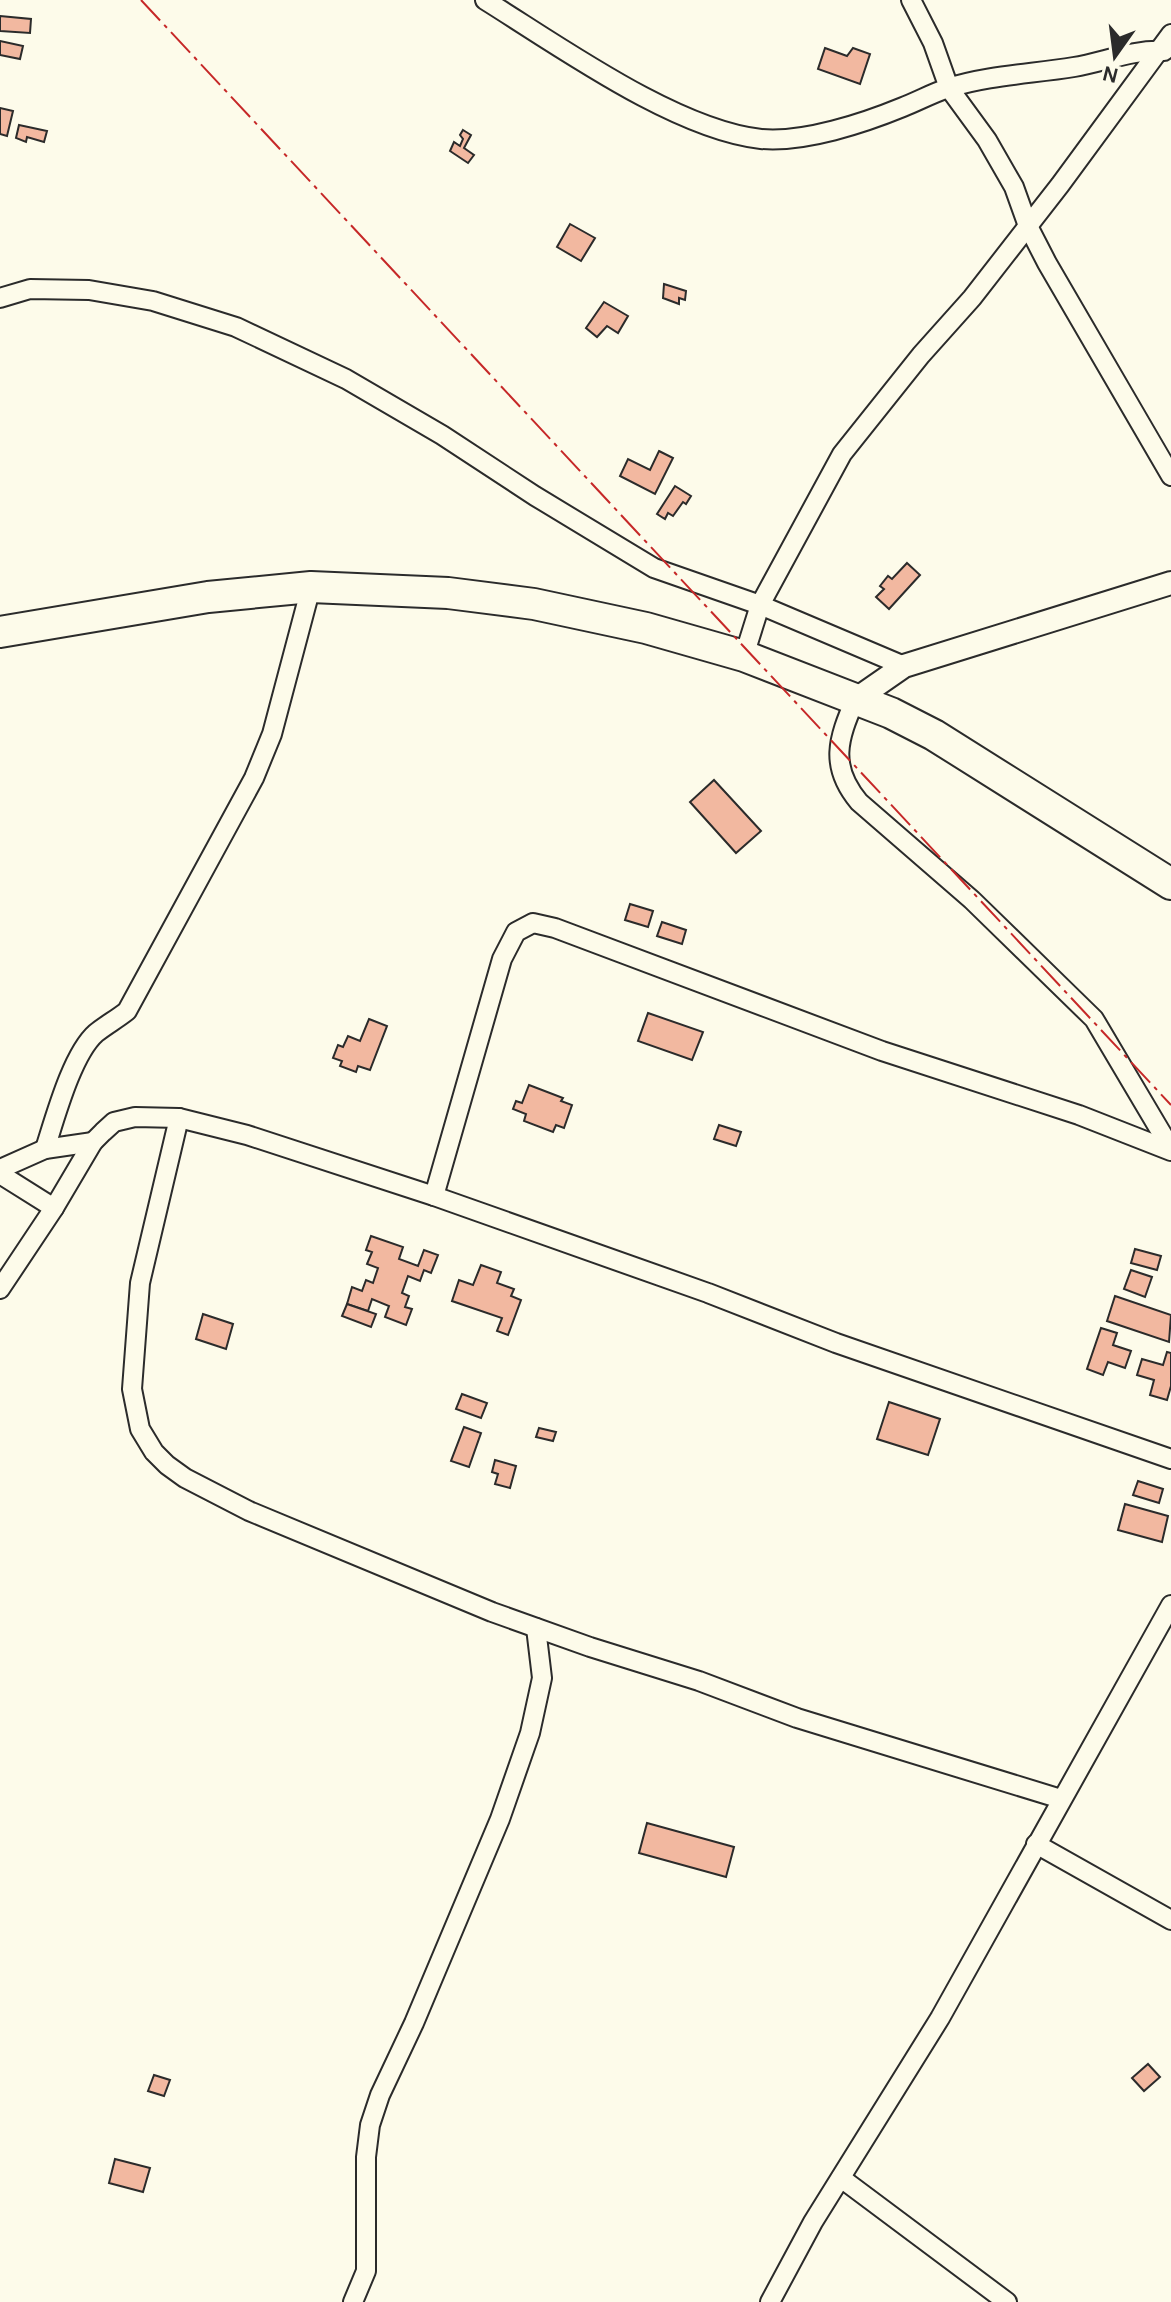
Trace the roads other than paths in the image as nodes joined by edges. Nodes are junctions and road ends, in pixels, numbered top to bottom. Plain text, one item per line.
1 (485, 0) edge
2 (911, 0) edge
3 (1171, 34) edge
4 (1165, 51) edge
5 (949, 88) junction
6 (1028, 226) junction
7 (0, 298) edge
8 (1171, 476) edge
9 (1171, 583) edge
10 (311, 587) junction
11 (760, 605) junction
12 (0, 632) edge
13 (744, 656) junction
14 (904, 666) junction
15 (855, 700) junction
16 (1171, 884) edge
17 (179, 1118) junction
18 (93, 1142) junction
19 (45, 1149) junction
20 (1171, 1150) edge
21 (0, 1172) edge
22 (434, 1196) junction
23 (54, 1208) junction
24 (0, 1289) edge
25 (1171, 1459) edge
26 (1171, 1605) edge
27 (536, 1628) junction
28 (1061, 1799) junction
29 (1036, 1844) junction
30 (1171, 1920) edge
31 (841, 2178) junction
32 (353, 2302) edge
33 (770, 2302) edge
34 (1007, 2302) edge

1 - 5 street
2 - 5 street
3 - 4 street
4 - 5 street
4 - 6 street
5 - 6 street
6 - 8 street
6 - 11 street
7 - 11 street
9 - 14 street
10 - 12 highway
10 - 13 highway
10 - 19 street
11 - 13 street
11 - 14 street
13 - 15 highway
14 - 15 street
15 - 16 highway
15 - 20 street
17 - 18 street
17 - 22 street
17 - 27 street
18 - 19 street
18 - 23 street
19 - 21 street
20 - 22 street
21 - 23 street
22 - 25 street
23 - 24 street
26 - 28 street
27 - 28 street
27 - 32 street
28 - 29 street
29 - 30 street
29 - 31 street
31 - 33 street
31 - 34 street

